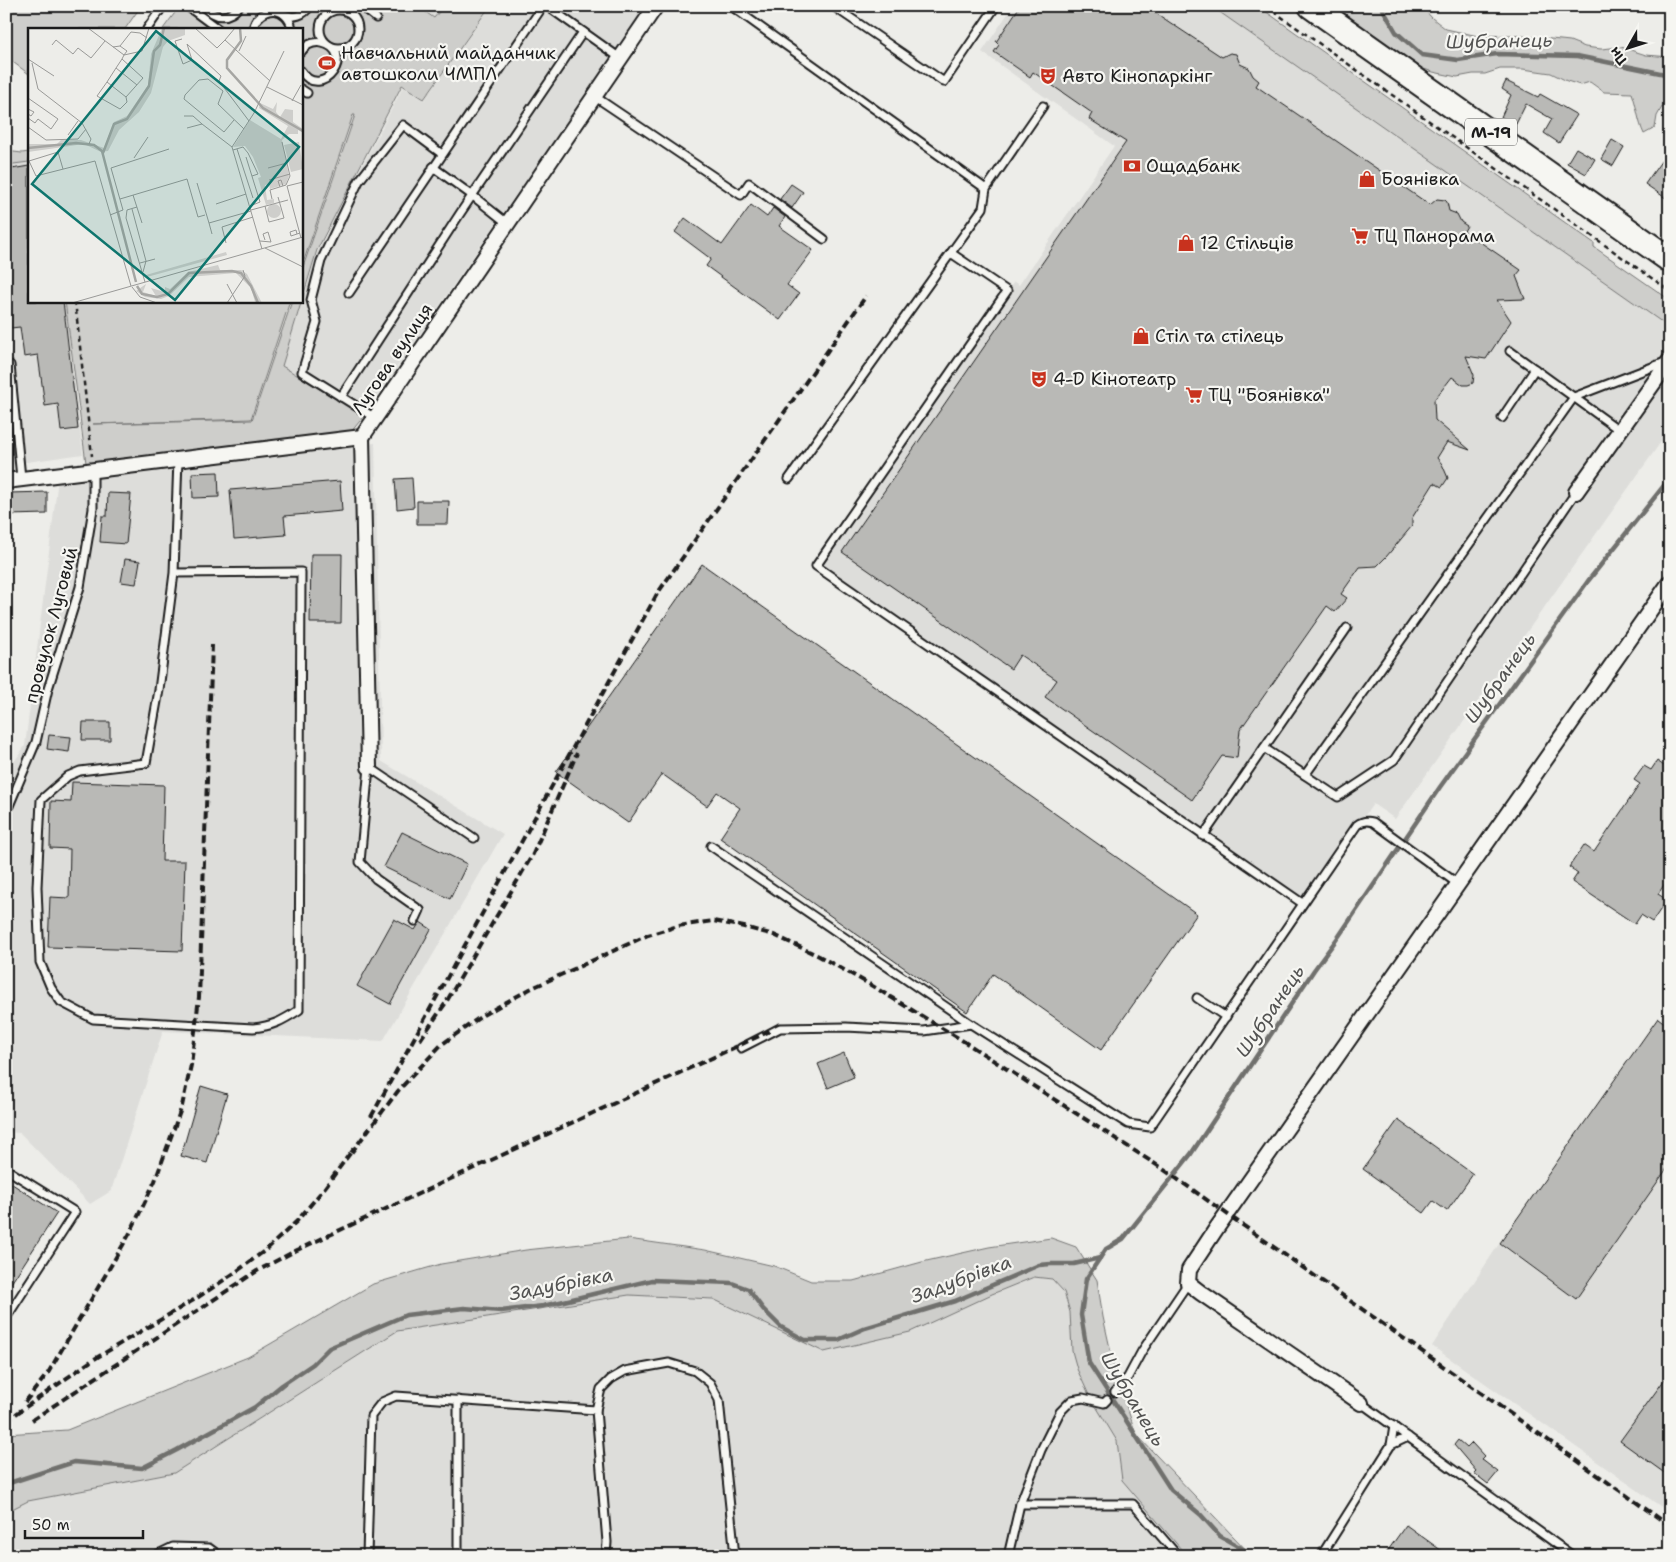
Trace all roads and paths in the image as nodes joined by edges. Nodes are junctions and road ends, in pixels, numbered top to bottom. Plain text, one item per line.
1 (163, 6) edge
2 (187, 6) edge
3 (205, 6) edge
4 (239, 6) edge
5 (277, 6) edge
6 (310, 6) edge
7 (361, 6) edge
8 (545, 6) edge
9 (731, 6) edge
10 (834, 6) edge
11 (996, 6) edge
12 (1266, 6) edge
13 (1311, 6) edge
14 (652, 8) edge
15 (348, 9) edge
16 (283, 13) junction
17 (376, 18) dead end
18 (148, 28) edge
19 (217, 28) edge
20 (253, 28) edge
21 (292, 28) edge
22 (583, 32) junction
23 (329, 45) junction
24 (302, 51) edge
25 (620, 58) junction
26 (302, 72) edge
27 (594, 96) junction
28 (1042, 106) dead end
29 (442, 154) junction
30 (433, 167) junction
31 (986, 189) junction
32 (473, 196) junction
33 (507, 223) junction
34 (824, 239) dead end
35 (951, 253) junction
36 (1670, 260) edge
37 (1670, 291) edge
38 (349, 293) dead end
39 (75, 302) edge
40 (6, 335) edge
41 (1510, 351) dead end
42 (1670, 360) edge
43 (10, 365) joint
44 (1535, 369) junction
45 (341, 397) junction
46 (1574, 397) junction
47 (375, 418) junction
48 (1502, 418) dead end
49 (1619, 430) junction
50 (362, 437) junction
51 (178, 459) junction
52 (93, 469) junction
53 (21, 478) junction
54 (789, 479) dead end
55 (6, 481) edge
56 (1576, 492) joint
57 (174, 573) junction
58 (1670, 582) edge
59 (1348, 628) dead end
60 (1264, 748) junction
61 (369, 767) junction
62 (1305, 775) junction
63 (6, 813) edge
64 (1203, 836) junction
65 (474, 838) dead end
66 (711, 846) dead end
67 (1458, 884) junction
68 (1302, 904) junction
69 (415, 921) dead end
70 (1197, 998) dead end
71 (1226, 1018) junction
72 (971, 1024) junction
73 (741, 1048) dead end
74 (6, 1169) edge
75 (1188, 1283) junction
76 (6, 1318) edge
77 (1115, 1392) dead end
78 (458, 1400) junction
79 (1107, 1400) dead end
80 (1361, 1403) joint
81 (596, 1410) junction
82 (1394, 1426) junction
83 (1408, 1437) junction
84 (1390, 1445) junction
85 (1020, 1504) junction
86 (154, 1556) edge
87 (220, 1556) edge
88 (367, 1556) edge
89 (458, 1556) edge
90 (606, 1556) edge
91 (735, 1556) edge
92 (1008, 1556) edge
93 (1178, 1556) edge
94 (1321, 1556) edge
95 (1573, 1556) edge

1 - 18 lane
2 - 19 lane
3 - 4 lane
5 - 16 lane
6 - 16 lane
7 - 17 lane
8 - 22 lane
8 - 29 lane
9 - 31 lane
10 - 11 lane
12 - 37 path
13 - 36 highway, М-19
14 - 25 street, Лугова вулиця
15 - 23 lane
15 - 23 lane
16 - 20 lane
16 - 21 lane
22 - 25 lane
22 - 32 lane
23 - 24 lane
23 - 26 lane
25 - 27 street, Лугова вулиця
27 - 33 street, Лугова вулиця
27 - 34 lane
28 - 31 lane
29 - 30 lane
29 - 45 lane
30 - 32 lane
30 - 38 lane
31 - 35 lane
32 - 33 lane
32 - 45 lane
33 - 47 street, Лугова вулиця
35 - 54 lane
35 - 64 lane
39 - 52 path
40 - 43 path
41 - 44 lane
42 - 46 lane
42 - 49 street
43 - 53 lane
44 - 46 lane
44 - 48 lane
45 - 47 lane
46 - 49 lane
46 - 62 lane
47 - 50 street, Лугова вулиця
49 - 56 street
50 - 51 street, Лугова вулиця
50 - 61 street
51 - 52 street, Лугова вулиця
51 - 57 lane
52 - 53 street, Лугова вулиця
52 - 63 lane, провулок Луговий
53 - 55 street, Лугова вулиця
56 - 62 lane
57 - 57 lane
58 - 67 street
59 - 60 lane
60 - 62 lane
60 - 64 lane
61 - 65 lane
61 - 69 lane
64 - 68 lane
66 - 72 lane
67 - 68 lane
67 - 75 street
68 - 71 lane
70 - 71 lane
71 - 72 lane
72 - 73 lane
74 - 76 lane
75 - 77 lane
75 - 80 street
78 - 81 lane
78 - 88 lane
78 - 89 lane
79 - 85 lane
80 - 82 lane
81 - 90 lane
81 - 91 lane
82 - 83 lane
82 - 84 lane
83 - 84 lane
83 - 95 lane
84 - 94 lane
85 - 92 lane
85 - 93 lane
86 - 87 lane

